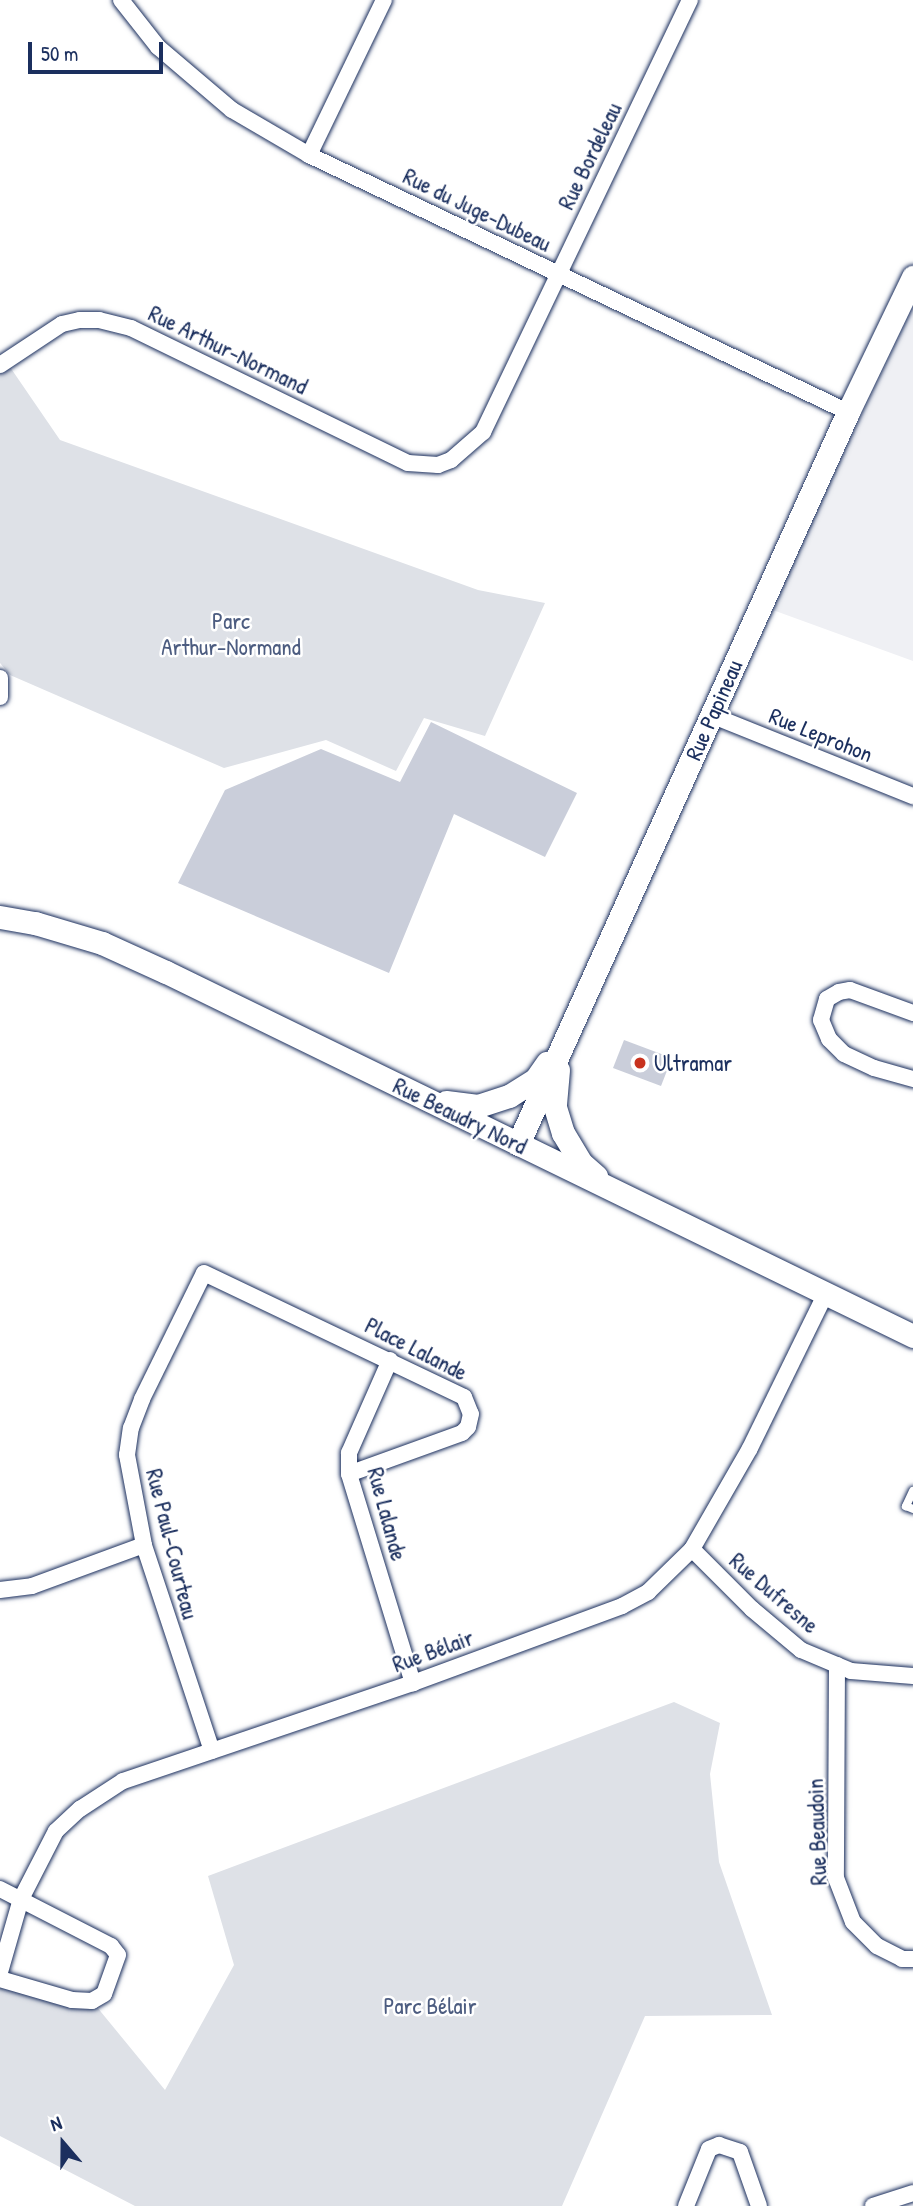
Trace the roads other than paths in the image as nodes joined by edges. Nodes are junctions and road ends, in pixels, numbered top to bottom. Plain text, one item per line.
1 (121, 0) edge
2 (384, 0) edge
3 (690, 0) edge
4 (309, 155) junction
5 (558, 274) junction
6 (913, 277) edge
7 (0, 365) edge
8 (848, 412) junction
9 (438, 465) joint
10 (0, 678) edge
11 (0, 697) edge
12 (711, 715) junction
13 (913, 796) edge
14 (0, 918) edge
15 (913, 1013) edge
16 (567, 1035) junction
17 (913, 1079) edge
18 (398, 1085) junction
19 (518, 1144) junction
20 (615, 1191) junction
21 (204, 1273) joint
22 (826, 1293) junction
23 (913, 1336) edge
24 (390, 1360) junction
25 (349, 1474) junction
26 (913, 1491) edge
27 (913, 1509) edge
28 (144, 1545) junction
29 (692, 1549) junction
30 (0, 1590) edge
31 (837, 1665) junction
32 (913, 1676) edge
33 (413, 1683) junction
34 (212, 1751) junction
35 (0, 1889) edge
36 (21, 1899) junction
37 (913, 1959) edge
38 (0, 1972) edge
39 (0, 1979) edge
40 (913, 2193) edge
41 (893, 2203) edge
42 (686, 2206) edge
43 (759, 2206) edge
44 (873, 2206) edge

1 - 4 street, Rue du Juge-Dubeau
2 - 4 street
3 - 5 street, Rue Bordeleau
4 - 5 street, Rue du Juge-Dubeau
5 - 8 street, Rue du Juge-Dubeau
5 - 9 street, Rue Bordeleau
6 - 8 main road, Rue Papineau
7 - 9 street, Rue Arthur-Normand
8 - 12 main road, Rue Papineau
10 - 11 street
12 - 13 street, Rue Leprohon
12 - 16 main road, Rue Papineau
14 - 18 main road, Rue Beaudry Nord
15 - 17 street
16 - 18 main road
16 - 19 main road, Rue Papineau
16 - 20 main road
18 - 19 main road, Rue Beaudry Nord
19 - 20 main road, Rue Beaudry Nord
20 - 22 main road, Rue Beaudry Nord
21 - 24 street, Place Lalande
21 - 28 street, Rue Paul-Courteau
22 - 23 main road, Rue Beaudry Nord
22 - 29 street, Rue Bélair
24 - 25 street, Rue Lalande
24 - 25 street, Place Lalande
25 - 33 street, Rue Lalande
26 - 27 lane
28 - 30 street
28 - 34 street, Rue Paul-Courteau
29 - 31 street, Rue Dufresne
29 - 33 street, Rue Bélair
31 - 32 street, Rue Dufresne
31 - 37 street, Rue Beaudoin
33 - 34 street, Rue Bélair
34 - 36 street, Rue Bélair
35 - 36 street
36 - 38 street, Rue Bélair
36 - 39 street
40 - 41 street
41 - 44 street
42 - 43 street

